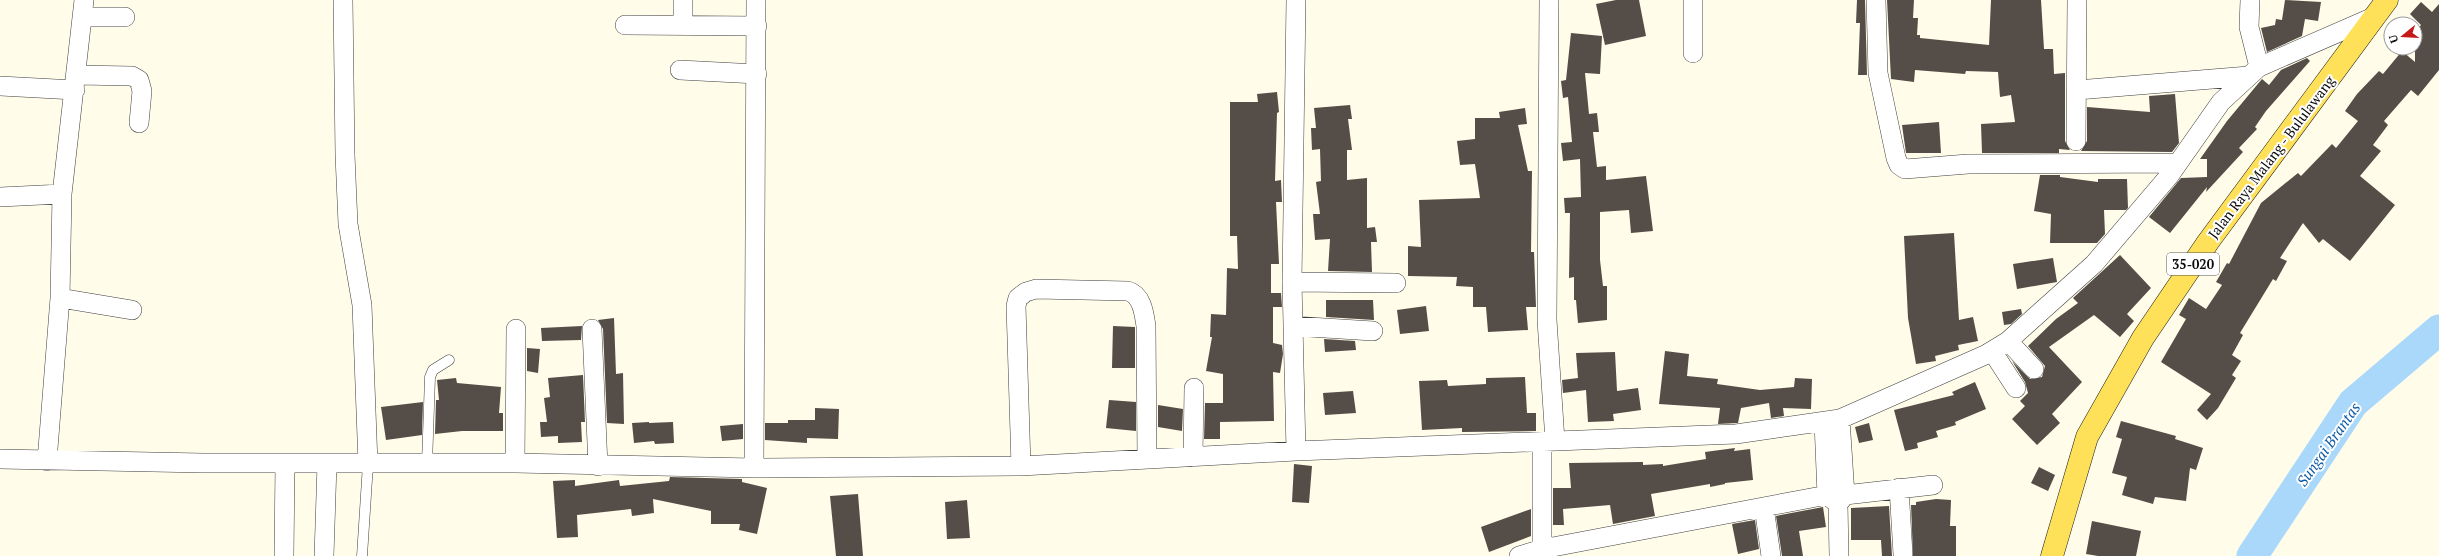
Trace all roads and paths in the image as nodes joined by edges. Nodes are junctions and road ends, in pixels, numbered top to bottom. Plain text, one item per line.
1 (343, 0) edge
2 (683, 0) edge
3 (756, 0) edge
4 (1296, 0) edge
5 (1548, 0) edge
6 (1693, 0) edge
7 (1876, 0) edge
8 (2077, 0) edge
9 (2250, 0) edge
10 (83, 8) edge
11 (2381, 8) edge
12 (125, 17) dead end
13 (625, 25) dead end
14 (683, 25) junction
15 (757, 26) junction
16 (1693, 53) dead end
17 (680, 70) dead end
18 (2254, 72) junction
19 (757, 74) junction
20 (76, 83) junction
21 (0, 86) edge
22 (2077, 90) junction
23 (139, 123) dead end
24 (2076, 141) dead end
25 (2178, 163) junction
26 (62, 194) junction
27 (0, 197) edge
28 (1292, 282) junction
29 (1396, 283) dead end
30 (60, 298) junction
31 (132, 310) dead end
32 (1293, 326) junction
33 (516, 329) dead end
34 (592, 329) dead end
35 (1373, 331) dead end
36 (2008, 341) junction
37 (1992, 351) junction
38 (449, 360) dead end
39 (2034, 369) dead end
40 (1194, 388) dead end
41 (2016, 388) dead end
42 (1832, 421) junction
43 (1549, 441) junction
44 (1296, 451) junction
45 (1193, 457) junction
46 (0, 459) edge
47 (1147, 459) junction
48 (47, 461) junction
49 (515, 463) junction
50 (285, 464) junction
51 (327, 464) junction
52 (368, 464) junction
53 (427, 464) junction
54 (598, 466) junction
55 (1021, 466) junction
56 (754, 468) junction
57 (1933, 485) dead end
58 (1899, 488) junction
59 (1837, 498) junction
60 (1764, 507) junction
61 (1542, 549) junction
62 (1903, 554) dead end
63 (284, 556) edge
64 (324, 556) edge
65 (362, 556) edge
66 (1519, 556) edge
67 (1771, 556) edge
68 (1839, 556) edge
69 (2052, 556) edge

1 - 52 street
2 - 14 street
3 - 15 street
4 - 28 street
5 - 43 street
6 - 16 street
7 - 25 street
8 - 22 street
9 - 18 street
10 - 12 street
10 - 20 street
11 - 18 street
11 - 69 main road, Jalan Raya Malang - Bululawang / 35-020
13 - 14 street
14 - 15 street
15 - 19 street
17 - 19 street
18 - 22 street
18 - 25 street
19 - 56 street
20 - 21 street
20 - 23 street
20 - 26 street
22 - 24 street
25 - 36 street
26 - 27 street
26 - 30 street
28 - 29 street
28 - 32 street
30 - 31 street
30 - 48 street
32 - 35 street
32 - 44 street
33 - 49 street
34 - 54 street
36 - 37 street
36 - 39 street
37 - 41 street
37 - 42 street
38 - 53 lane
40 - 45 street
42 - 43 street
42 - 59 street
43 - 44 street
43 - 61 street
44 - 45 street
45 - 47 street
46 - 48 street
47 - 55 street
47 - 55 street
48 - 50 street
49 - 53 street
49 - 54 street
50 - 51 street
50 - 63 street
51 - 52 street
51 - 64 street
52 - 53 street
52 - 65 lane
54 - 56 street
55 - 56 street
57 - 58 street
58 - 59 street
58 - 62 street
59 - 60 street
59 - 68 street
60 - 61 street
60 - 67 street
61 - 66 street

